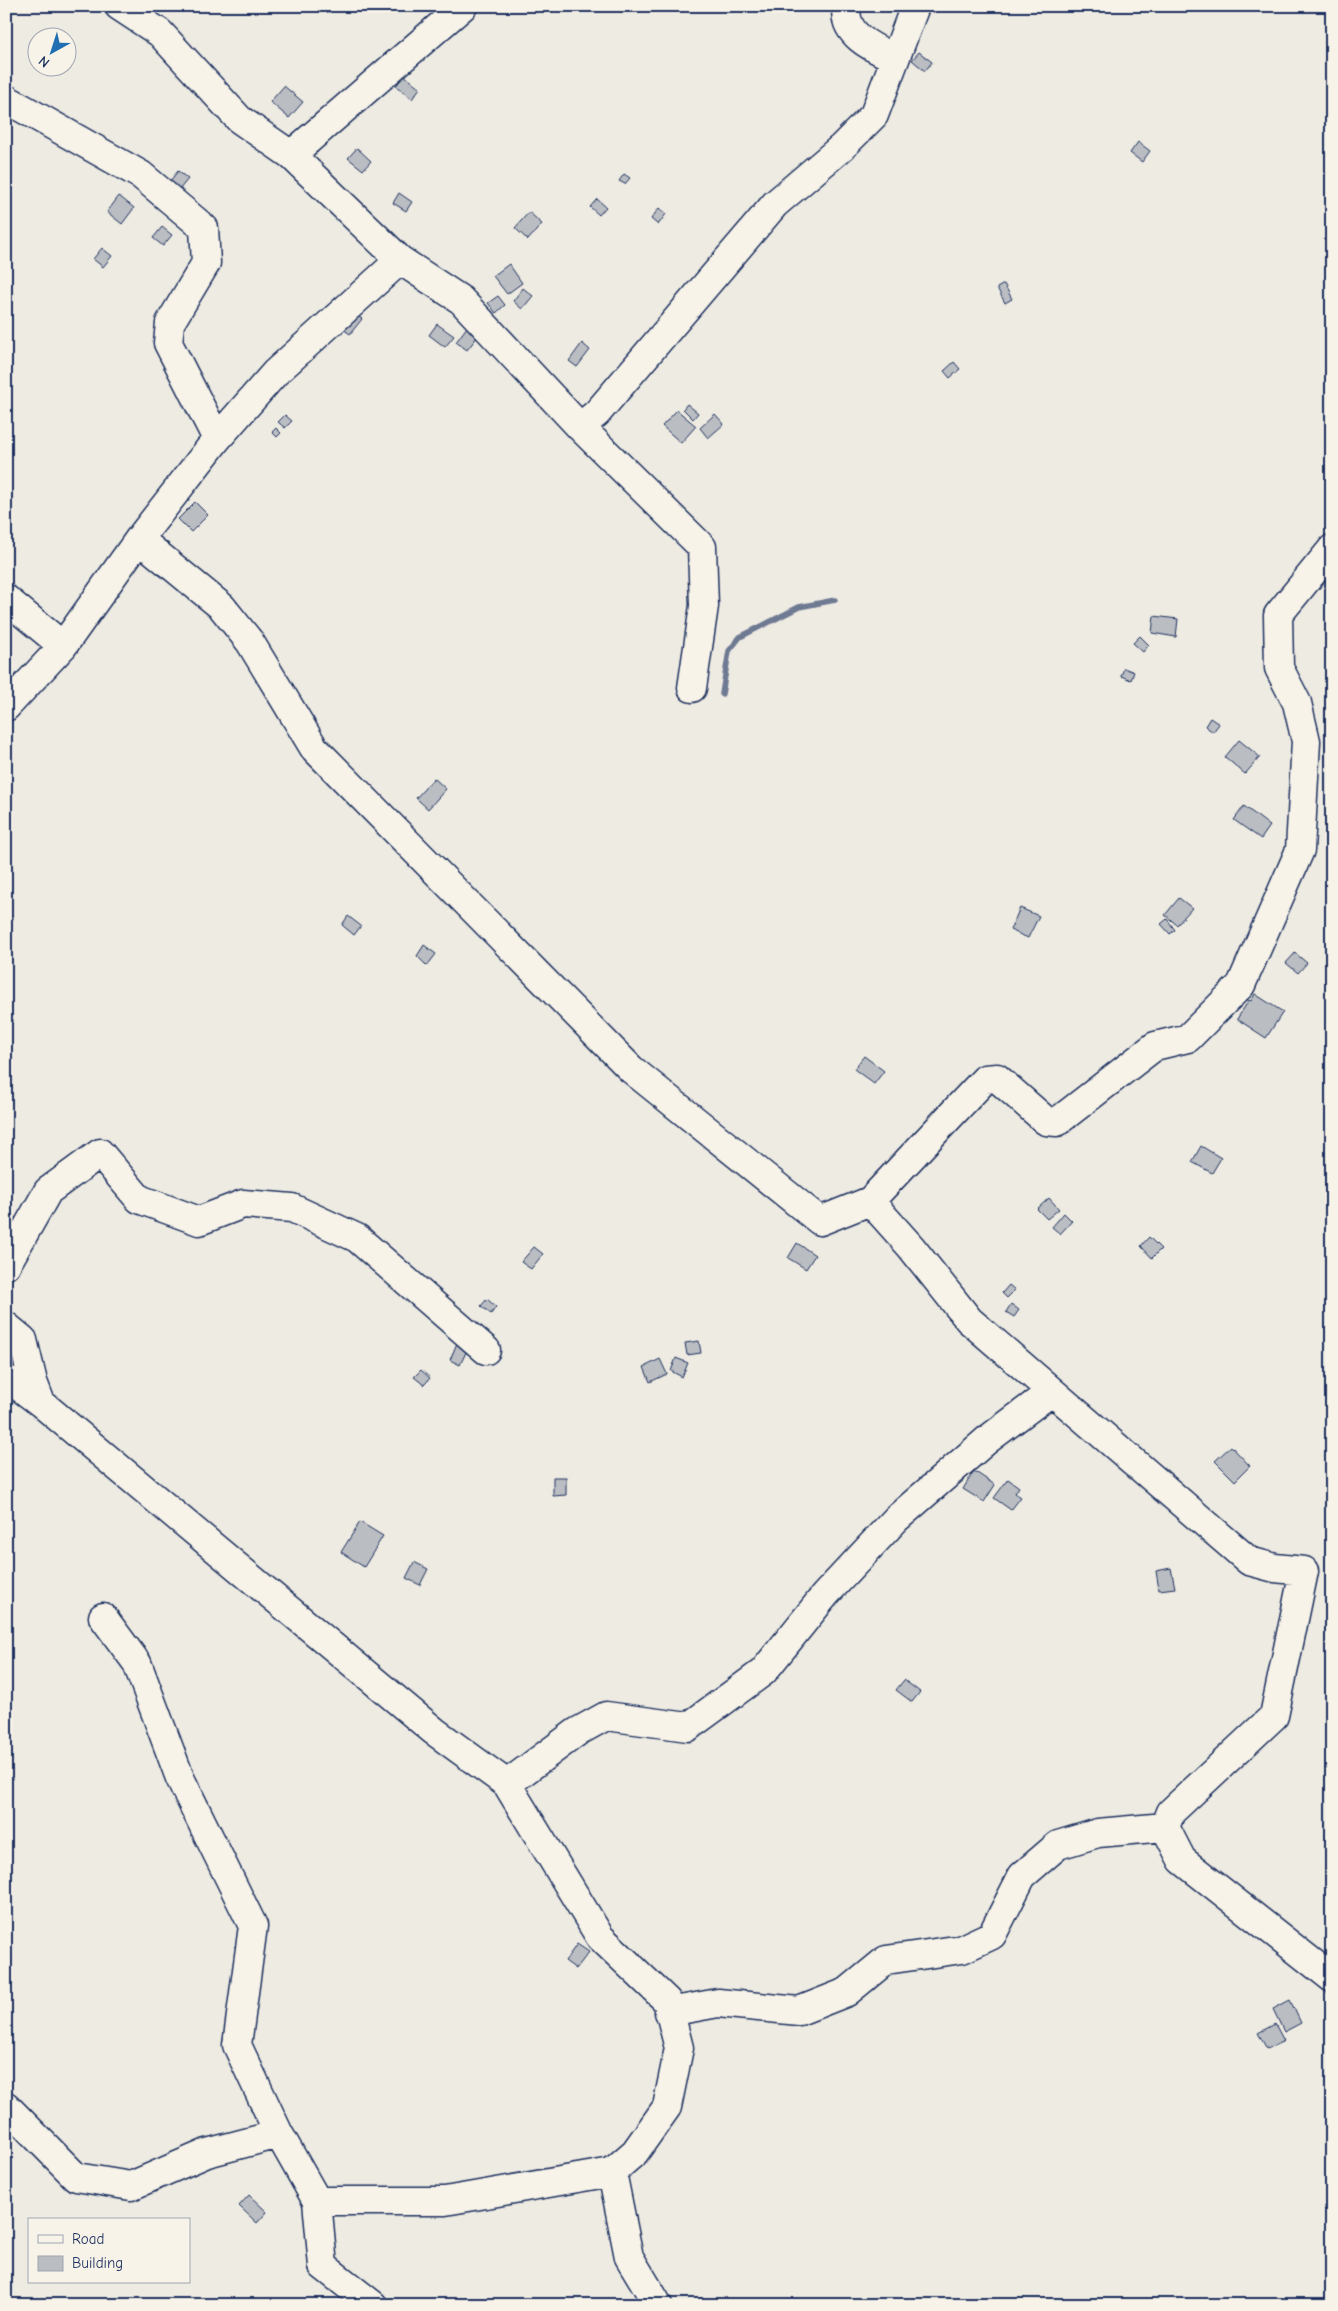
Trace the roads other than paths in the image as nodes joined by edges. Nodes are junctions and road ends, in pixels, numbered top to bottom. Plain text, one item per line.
1 (120, 6) edge
2 (463, 6) edge
3 (847, 6) edge
4 (915, 6) edge
5 (895, 58) junction
6 (6, 99) edge
7 (291, 155) junction
8 (400, 260) junction
9 (580, 426) junction
10 (217, 439) junction
11 (139, 538) junction
12 (1332, 549) edge
13 (6, 599) edge
14 (63, 646) junction
15 (692, 688) dead end
16 (6, 707) edge
17 (870, 1201) junction
18 (6, 1265) edge
19 (6, 1326) edge
20 (486, 1350) dead end
21 (6, 1380) edge
22 (1051, 1392) junction
23 (41, 1403) junction
24 (103, 1616) dead end
25 (507, 1784) junction
26 (1165, 1827) junction
27 (1332, 1978) edge
28 (669, 2012) junction
29 (6, 2106) edge
30 (280, 2134) junction
31 (612, 2172) junction
32 (317, 2201) junction
33 (373, 2305) edge
34 (658, 2305) edge

1 - 7 street
2 - 7 street
3 - 5 street
4 - 5 street
5 - 9 street
6 - 10 street
7 - 8 street
8 - 9 street
8 - 10 street
9 - 15 street
10 - 11 street
11 - 14 street
11 - 17 street
12 - 17 street
13 - 14 street
14 - 16 street
17 - 22 street
18 - 20 street
19 - 23 street
21 - 23 street
22 - 25 street
22 - 26 street
23 - 25 street
24 - 30 street
25 - 28 street
26 - 27 street
26 - 28 street
28 - 31 street
29 - 30 street
30 - 32 street
31 - 32 street
31 - 34 street
32 - 33 street

